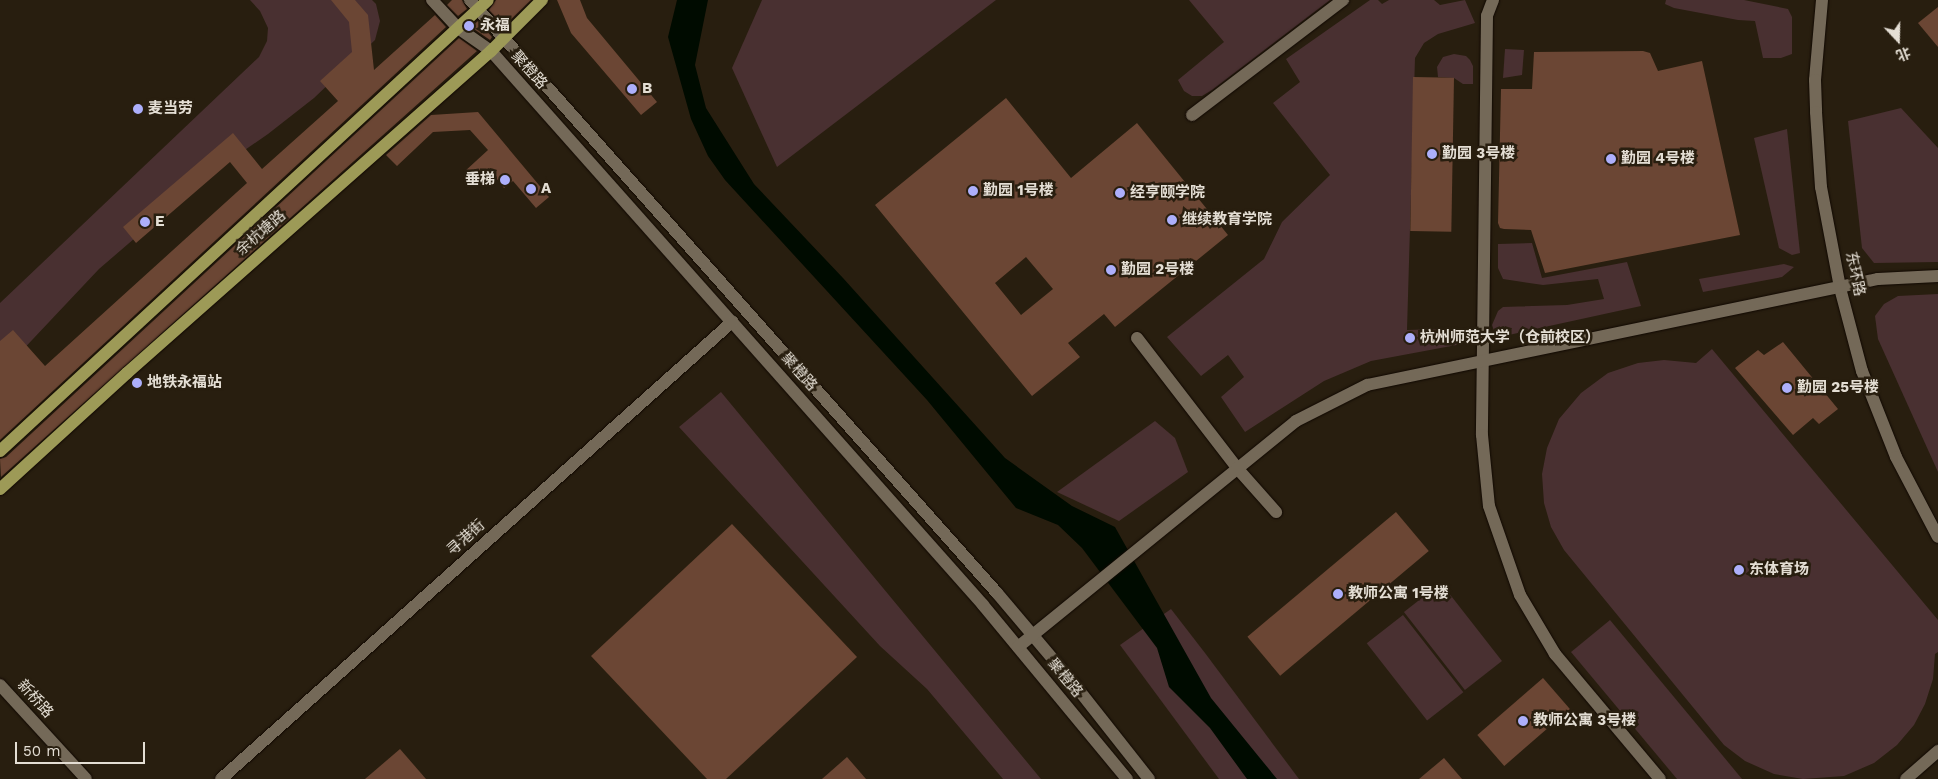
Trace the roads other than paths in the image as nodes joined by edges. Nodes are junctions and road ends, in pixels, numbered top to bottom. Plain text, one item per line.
1 (432, 0) edge
2 (488, 0) edge
3 (542, 0) edge
4 (1344, 0) edge
5 (1493, 0) edge
6 (1822, 0) edge
7 (474, 5) edge
8 (458, 28) junction
9 (505, 39) junction
10 (490, 52) junction
11 (1192, 114) dead end
12 (1938, 276) edge
13 (1840, 288) junction
14 (732, 322) junction
15 (1137, 338) dead end
16 (1483, 360) junction
17 (0, 450) edge
18 (1237, 468) junction
19 (0, 489) edge
20 (1276, 512) dead end
21 (1938, 537) edge
22 (1033, 635) junction
23 (1018, 647) junction
24 (0, 685) edge
25 (1938, 751) edge
26 (86, 779) edge
27 (221, 779) edge
28 (1128, 779) edge
29 (1149, 779) edge
30 (1660, 779) edge
31 (1906, 779) edge

1 - 8 street, 聚橙路
2 - 7 main road, 余杭塘路
3 - 9 main road, 余杭塘路
4 - 11 street
5 - 16 street
6 - 13 street, 东环路
7 - 8 main road, 余杭塘路
7 - 9 street, 聚橙路
8 - 10 street, 聚橙路
8 - 17 main road, 余杭塘路
9 - 10 main road, 余杭塘路
9 - 22 street, 聚橙路
10 - 14 street, 聚橙路
10 - 19 main road, 余杭塘路
12 - 13 street
13 - 16 street
13 - 21 street, 东环路
14 - 23 street, 聚橙路
14 - 27 street, 寻港街
15 - 18 street
16 - 18 street
16 - 30 street
18 - 20 street
18 - 22 street
22 - 23 street
22 - 29 street, 聚橙路
23 - 28 street, 聚橙路
24 - 26 street, 新桥路
25 - 31 street

